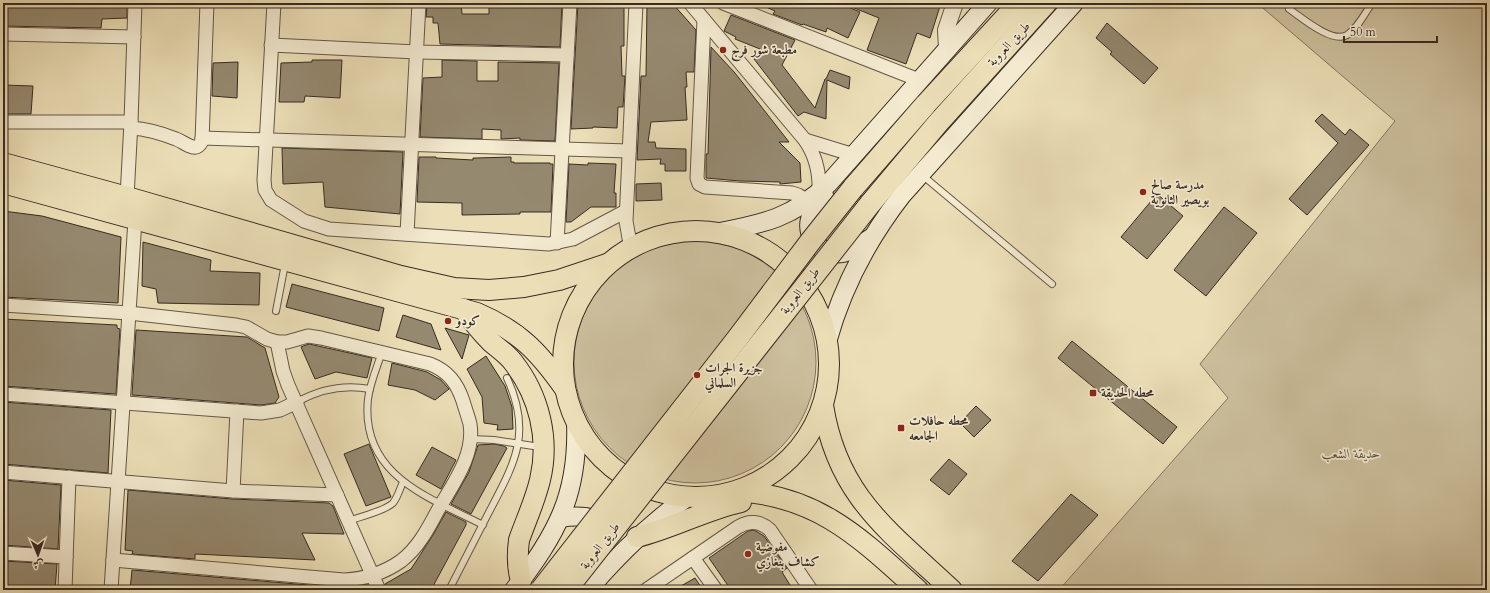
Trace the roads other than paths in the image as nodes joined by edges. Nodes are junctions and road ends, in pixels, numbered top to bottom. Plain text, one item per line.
1 (135, 3) edge
2 (207, 3) edge
3 (274, 3) edge
4 (419, 3) edge
5 (570, 3) edge
6 (636, 3) edge
7 (692, 3) edge
8 (723, 3) edge
9 (954, 3) edge
10 (988, 3) edge
11 (1019, 3) edge
12 (1046, 3) edge
13 (1074, 3) edge
14 (1372, 3) edge
15 (1289, 9) dead end
16 (704, 20) junction
17 (3, 34) edge
18 (134, 36) junction
19 (271, 45) junction
20 (947, 48) junction
21 (417, 52) junction
22 (567, 55) junction
23 (919, 80) junction
24 (3, 122) edge
25 (131, 125) junction
26 (202, 138) junction
27 (265, 140) junction
28 (806, 140) junction
29 (412, 144) junction
30 (562, 149) junction
31 (629, 151) junction
32 (854, 155) junction
33 (3, 163) edge
34 (921, 174) junction
35 (3, 183) edge
36 (819, 192) junction
37 (127, 197) junction
38 (626, 211) junction
39 (135, 220) junction
40 (715, 233) junction
41 (407, 234) junction
42 (872, 237) junction
43 (557, 243) junction
44 (631, 249) junction
45 (286, 261) junction
46 (611, 263) junction
47 (1052, 284) dead end
48 (3, 305) edge
49 (464, 309) junction
50 (276, 311) dead end
51 (128, 313) junction
52 (277, 342) junction
53 (828, 342) junction
54 (382, 352) junction
55 (507, 378) dead end
56 (370, 389) junction
57 (566, 391) junction
58 (3, 394) edge
59 (123, 402) junction
60 (297, 402) junction
61 (823, 405) junction
62 (237, 411) junction
63 (576, 421) junction
64 (471, 439) junction
65 (518, 443) junction
66 (544, 448) junction
67 (3, 472) edge
68 (69, 477) junction
69 (118, 481) junction
70 (402, 482) junction
71 (233, 491) junction
72 (736, 491) junction
73 (337, 495) junction
74 (689, 496) junction
75 (783, 498) junction
76 (442, 504) junction
77 (561, 518) junction
78 (348, 521) junction
79 (482, 525) junction
80 (633, 542) junction
81 (3, 553) edge
82 (66, 557) junction
83 (693, 558) junction
84 (113, 560) junction
85 (372, 576) junction
86 (518, 585) edge
87 (66, 590) edge
88 (111, 590) edge
89 (379, 590) edge
90 (449, 590) edge
91 (541, 590) edge
92 (566, 590) edge
93 (588, 590) edge
94 (646, 590) edge
95 (716, 590) edge
96 (811, 590) edge
97 (918, 590) edge
98 (952, 590) edge

1 - 18 street
2 - 26 street
3 - 19 street
4 - 21 street
5 - 22 street
6 - 31 street
7 - 16 street
8 - 23 street
9 - 20 street
10 - 20 main road
11 - 91 highway, طريق العروبة, bridge
12 - 92 highway, طريق العروبة, bridge
13 - 34 main road
14 - 15 lane
16 - 28 street
16 - 36 street
17 - 18 street
18 - 25 street
19 - 21 street
19 - 27 street
20 - 23 main road
21 - 22 street
21 - 29 street
22 - 30 street
23 - 32 main road
24 - 25 street
25 - 26 street
25 - 37 street
26 - 27 street
27 - 29 street
27 - 41 street
28 - 32 street
28 - 36 street
29 - 30 street
29 - 41 street
30 - 31 street
30 - 43 street
31 - 38 street
32 - 36 main road
33 - 37 main road
34 - 42 main road
34 - 47 lane
35 - 39 main road
36 - 40 main road
36 - 42 main road
37 - 46 main road
38 - 43 street
38 - 44 street
39 - 45 main road
39 - 51 street
40 - 44 main road
40 - 53 main road
41 - 43 street
42 - 53 main road
44 - 46 main road
45 - 49 main road
45 - 50 lane
46 - 57 main road
48 - 51 street
49 - 57 main road
49 - 66 main road
51 - 52 street
51 - 59 street
52 - 54 street
52 - 60 street
53 - 61 main road
54 - 56 lane
54 - 64 street
55 - 65 lane
56 - 60 lane
56 - 70 lane
57 - 63 main road
58 - 59 street
59 - 62 street
59 - 69 street
60 - 62 street
60 - 73 street
61 - 72 main road
61 - 98 main road
62 - 71 street
63 - 74 main road
63 - 77 main road
64 - 65 lane
64 - 76 street
65 - 66 lane
65 - 79 lane
66 - 86 main road
67 - 68 street
68 - 69 street
68 - 82 street
69 - 71 street
69 - 84 street
70 - 76 lane
70 - 78 lane
71 - 73 street
72 - 74 main road
72 - 75 main road
73 - 78 street
74 - 80 main road, طريق العروبة
75 - 80 main road
75 - 97 main road
76 - 79 lane
76 - 85 street
77 - 80 main road
77 - 86 main road
78 - 85 street
79 - 90 lane
80 - 93 main road, طريق العروبة
81 - 82 street
82 - 87 street
83 - 94 street
83 - 95 street
83 - 96 street
84 - 85 street
84 - 88 street
85 - 89 street

